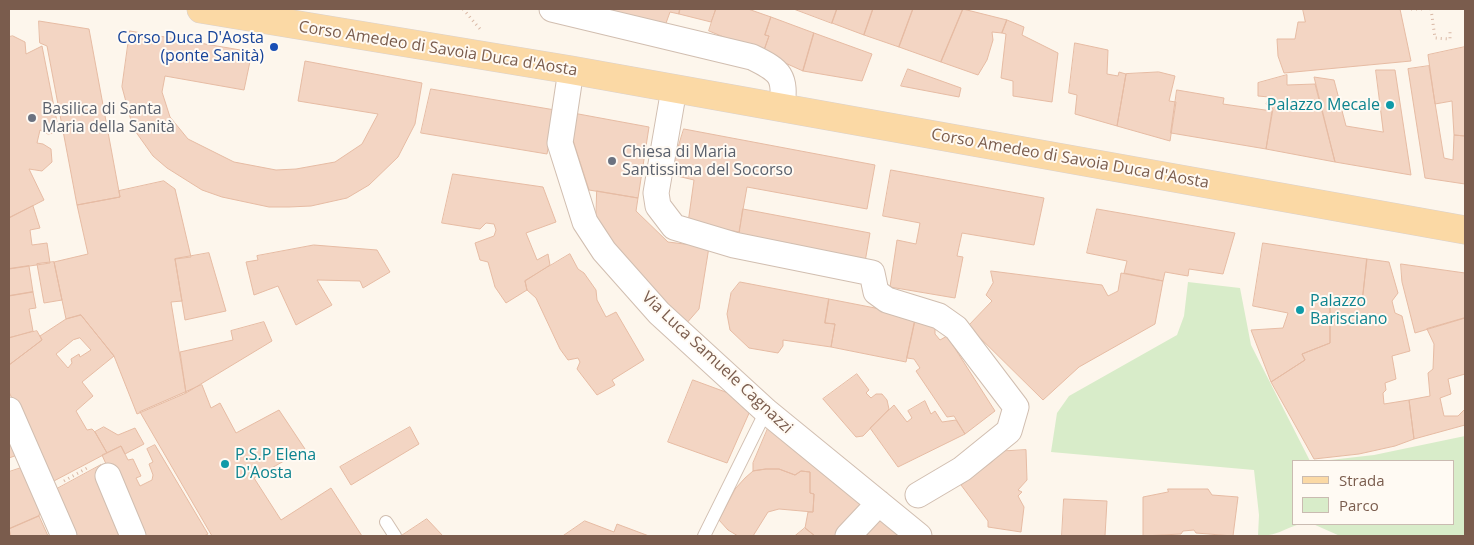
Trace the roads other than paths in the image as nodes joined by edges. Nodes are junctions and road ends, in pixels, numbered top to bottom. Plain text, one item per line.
1 (201, 9) edge
2 (552, 9) edge
3 (571, 70) junction
4 (674, 89) junction
5 (782, 108) junction
6 (1465, 230) edge
7 (9, 410) edge
8 (766, 412) junction
9 (19, 461) edge
10 (108, 476) road end
11 (918, 495) dead end
12 (880, 503) junction
13 (386, 522) dead end
14 (64, 536) edge
15 (133, 536) edge
16 (395, 536) edge
17 (704, 536) edge
18 (848, 536) edge
19 (919, 536) edge

1 - 3 main road, Corso Amedeo di Savoia Duca d'Aosta
2 - 5 street
3 - 4 main road, Corso Amedeo di Savoia Duca d'Aosta
3 - 8 street, Via Luca Samuele Cagnazzi
4 - 5 main road, Corso Amedeo di Savoia Duca d'Aosta
4 - 11 street
5 - 6 main road, Corso Amedeo di Savoia Duca d'Aosta
7 - 9 street
8 - 12 street, Via Luca Samuele Cagnazzi
8 - 17 lane
9 - 14 street
10 - 15 street
12 - 18 street
12 - 19 street, Via Luca Samuele Cagnazzi
13 - 16 lane

